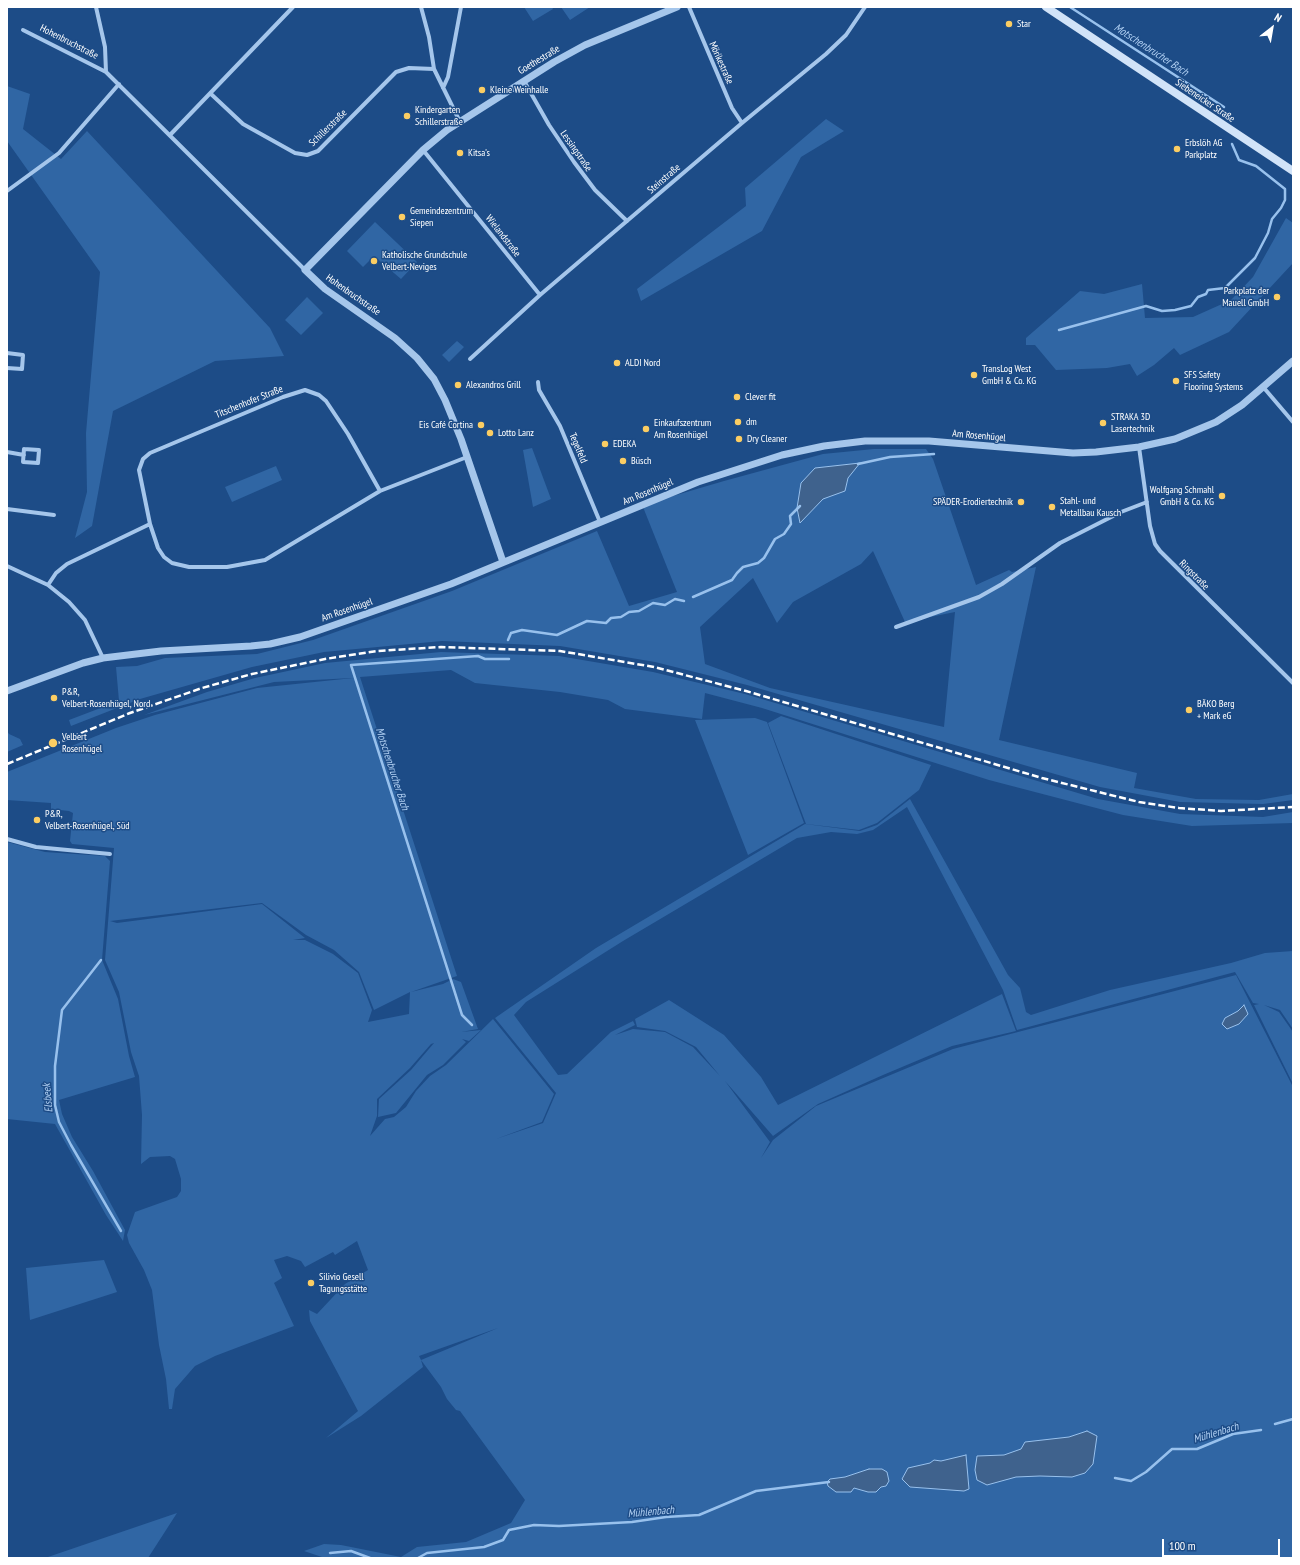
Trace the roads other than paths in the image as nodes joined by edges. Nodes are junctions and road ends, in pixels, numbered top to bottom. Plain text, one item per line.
1 (96, 7) edge
2 (293, 7) edge
3 (421, 7) edge
4 (461, 7) edge
5 (678, 7) edge
6 (689, 7) edge
7 (865, 7) edge
8 (1046, 7) edge
9 (23, 30) dead end
10 (434, 69) junction
11 (106, 72) junction
12 (524, 81) junction
13 (119, 84) junction
14 (443, 88) junction
15 (211, 94) junction
16 (460, 122) junction
17 (742, 123) junction
18 (170, 135) junction
19 (423, 150) junction
20 (1293, 171) edge
21 (7, 191) edge
22 (627, 221) junction
23 (305, 270) junction
24 (540, 295) junction
25 (7, 353) edge
26 (470, 359) dead end
27 (1293, 361) edge
28 (7, 368) edge
29 (538, 382) dead end
30 (1264, 388) junction
31 (1293, 422) edge
32 (1140, 448) junction
33 (7, 452) edge
34 (24, 455) junction
35 (467, 457) junction
36 (380, 491) junction
37 (1147, 502) junction
38 (7, 509) edge
39 (54, 515) dead end
40 (600, 522) junction
41 (150, 524) junction
42 (503, 562) junction
43 (7, 566) edge
44 (48, 585) junction
45 (896, 627) dead end
46 (103, 658) junction
47 (1293, 683) edge
48 (7, 691) edge
49 (7, 839) edge
50 (110, 854) dead end

1 - 11 street, Hohenbruchstraße
2 - 15 street
3 - 10 street
4 - 14 street
5 - 12 street, Goethestraße
6 - 17 street, Mörikestraße
7 - 17 street, Steinstraße
8 - 20 main road, Siebeneicker Straße
9 - 11 street, Hohenbruchstraße
10 - 14 street
10 - 15 street, Schillerstraße
11 - 13 street, Hohenbruchstraße
12 - 16 street, Goethestraße
12 - 22 street, Lessingstraße
13 - 18 street, Hohenbruchstraße
13 - 21 street
14 - 16 street
15 - 18 street
16 - 19 street, Goethestraße
17 - 22 street, Steinstraße
18 - 23 street, Hohenbruchstraße
19 - 23 street, Goethestraße
19 - 24 street, Wielandstraße
22 - 24 street, Steinstraße
23 - 35 street, Hohenbruchstraße
24 - 26 street, Steinstraße
25 - 28 street
27 - 30 street, Am Rosenhügel
29 - 40 street, Tegelfeld
30 - 31 street
30 - 32 street, Am Rosenhügel
32 - 37 street, Ringstraße
32 - 40 street, Am Rosenhügel
33 - 34 street
34 - 34 street
35 - 36 street, Titschenhofer Straße
35 - 42 street, Hohenbruchstraße
36 - 41 street, Titschenhofer Straße
36 - 41 street, Titschenhofer Straße
37 - 45 street
37 - 47 street, Ringstraße
38 - 39 street
40 - 42 street, Am Rosenhügel
41 - 44 street
42 - 46 street, Am Rosenhügel
43 - 44 street
44 - 46 street
46 - 48 street, Am Rosenhügel
49 - 50 street

